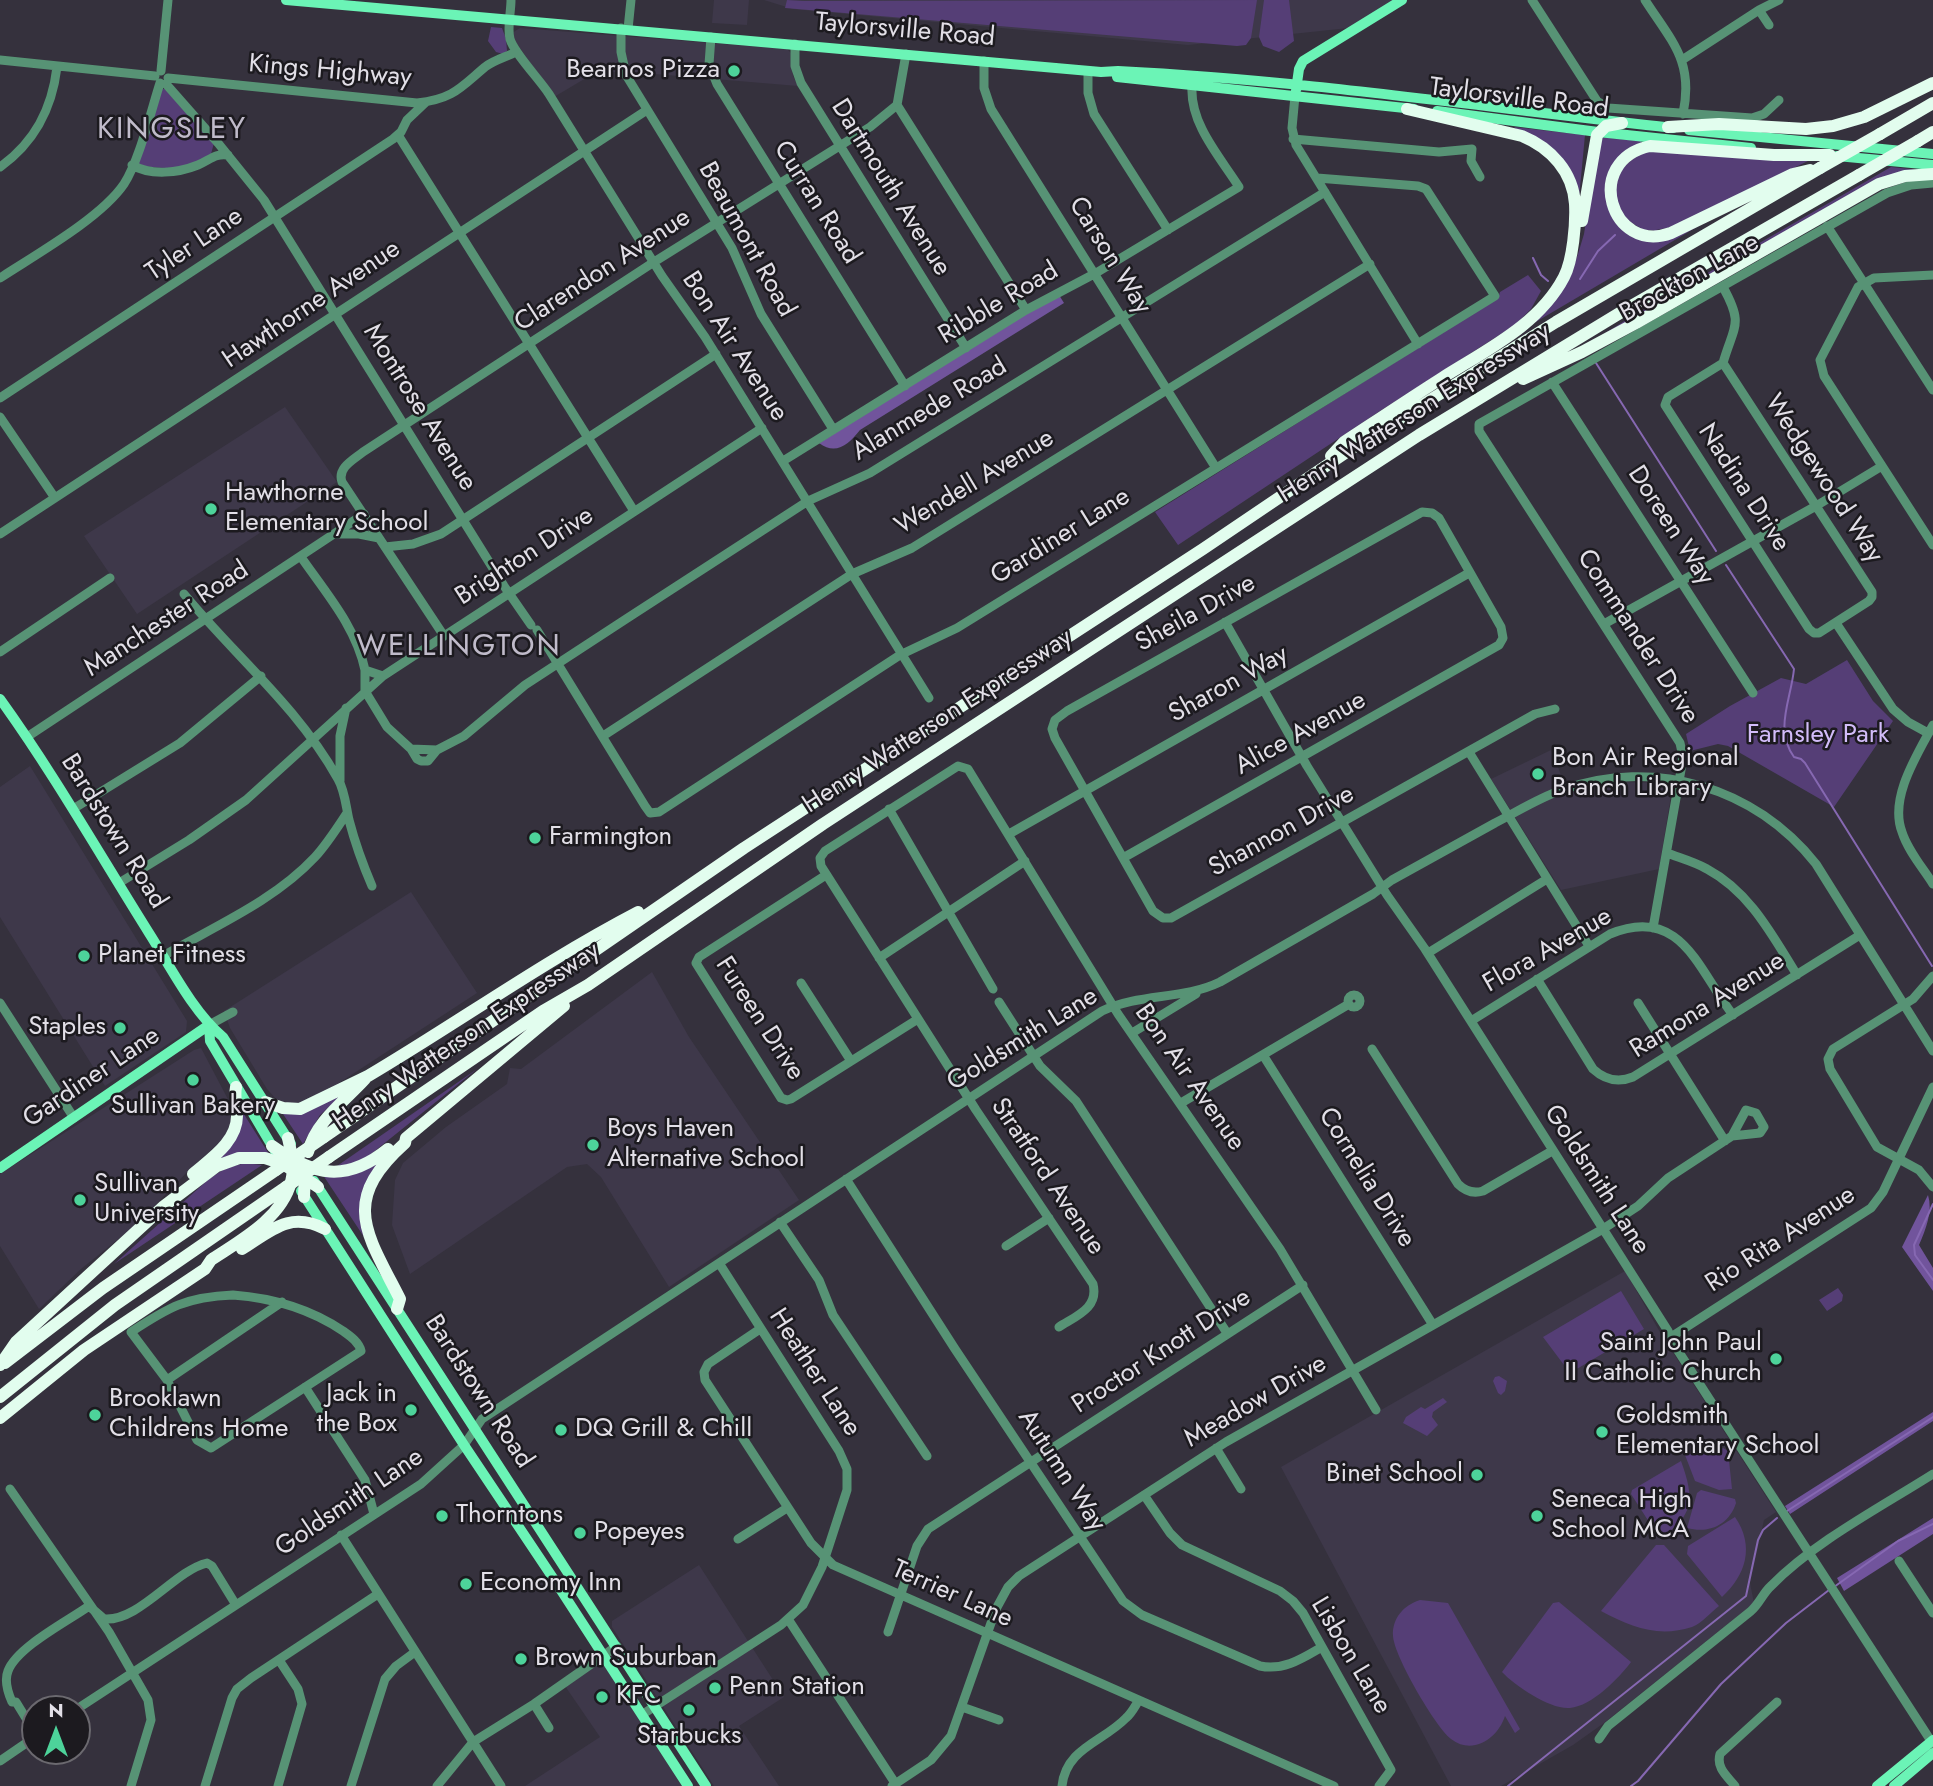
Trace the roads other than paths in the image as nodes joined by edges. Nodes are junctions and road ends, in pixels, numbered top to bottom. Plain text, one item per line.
1 (168, 0) edge
2 (286, 0) edge
3 (419, 0) edge
4 (511, 0) edge
5 (631, 0) edge
6 (1402, 0) edge
7 (1532, 0) edge
8 (1645, 0) edge
9 (1779, 0) edge
10 (305, 1) edge
11 (1759, 10) junction
12 (419, 12) junction
13 (511, 20) junction
14 (1769, 25) dead end
15 (624, 29) junction
16 (711, 37) junction
17 (795, 44) junction
18 (516, 52) junction
19 (906, 54) junction
20 (1682, 60) junction
21 (0, 61) edge
22 (984, 61) junction
23 (57, 67) junction
24 (1088, 71) junction
25 (1101, 72) junction
26 (162, 79) junction
27 (1933, 83) edge
28 (1192, 87) junction
29 (1296, 91) junction
30 (391, 100) junction
31 (1779, 100) dead end
32 (426, 102) junction
33 (1933, 103) edge
34 (897, 105) junction
35 (1492, 106) junction
36 (1407, 109) junction
37 (647, 110) junction
38 (1446, 112) junction
39 (1683, 114) junction
40 (407, 120) junction
41 (1622, 123) junction
42 (1668, 128) junction
43 (1598, 132) junction
44 (398, 135) junction
45 (1928, 136) edge
46 (1293, 139) junction
47 (218, 143) junction
48 (838, 146) junction
49 (585, 150) junction
50 (1933, 154) edge
51 (215, 155) junction
52 (228, 155) junction
53 (1830, 155) junction
54 (132, 166) junction
55 (1933, 166) edge
56 (0, 167) edge
57 (1820, 168) junction
58 (1933, 174) edge
59 (1480, 177) dead end
60 (1317, 178) junction
61 (1933, 183) edge
62 (779, 184) junction
63 (1325, 192) junction
64 (275, 217) junction
65 (717, 222) junction
66 (1827, 226) junction
67 (1168, 230) junction
68 (461, 232) junction
69 (1569, 257) junction
70 (654, 262) junction
71 (1370, 264) junction
72 (1096, 273) junction
73 (1933, 275) edge
74 (0, 278) edge
75 (1864, 282) junction
76 (1723, 287) junction
77 (1026, 310) junction
78 (336, 313) junction
79 (1122, 316) junction
80 (528, 344) junction
81 (1418, 344) junction
82 (966, 348) junction
83 (716, 354) junction
84 (1723, 363) junction
85 (1552, 382) junction
86 (905, 386) junction
87 (1168, 390) junction
88 (1933, 390) edge
89 (0, 398) edge
90 (1469, 404) junction
91 (0, 417) edge
92 (404, 425) junction
93 (762, 428) junction
94 (833, 429) junction
95 (1479, 431) joint
96 (588, 438) junction
97 (783, 461) junction
98 (1882, 466) junction
99 (1216, 468) junction
100 (1316, 472) junction
101 (55, 498) junction
102 (808, 501) junction
103 (1816, 506) junction
104 (634, 511) junction
105 (364, 514) junction
106 (464, 520) junction
107 (0, 534) edge
108 (335, 534) junction
109 (379, 538) junction
110 (1753, 541) junction
111 (1933, 545) edge
112 (385, 547) junction
113 (301, 557) junction
114 (1469, 573) junction
115 (852, 574) junction
116 (110, 578) dead end
117 (1681, 580) junction
118 (509, 593) junction
119 (184, 594) dead end
120 (205, 620) junction
121 (1225, 622) junction
122 (1836, 623) junction
123 (1604, 624) junction
124 (444, 636) junction
125 (0, 652) edge
126 (902, 654) junction
127 (558, 664) junction
128 (365, 670) junction
129 (261, 676) junction
130 (383, 676) junction
131 (1264, 690) junction
132 (365, 691) junction
133 (1753, 693) dead end
134 (929, 698) dead end
135 (0, 699) edge
136 (346, 707) junction
137 (1555, 709) dead end
138 (1931, 729) edge
139 (603, 736) junction
140 (27, 737) junction
141 (312, 739) junction
142 (1469, 752) junction
143 (1302, 757) junction
144 (1679, 780) junction
145 (340, 782) junction
146 (1084, 791) junction
147 (73, 809) junction
148 (889, 809) junction
149 (347, 813) junction
150 (652, 814) joint
151 (1508, 817) junction
152 (1343, 822) junction
153 (1009, 834) junction
154 (1667, 853) junction
155 (1123, 858) junction
156 (1025, 861) junction
157 (1933, 863) edge
158 (1924, 869) junction
159 (826, 875) junction
160 (1547, 879) junction
161 (119, 883) junction
162 (1933, 884) edge
163 (372, 886) dead end
164 (1383, 887) junction
165 (682, 890) junction
166 (948, 910) junction
167 (1653, 928) junction
168 (1860, 936) junction
169 (1589, 946) junction
170 (1428, 953) junction
171 (163, 956) junction
172 (879, 958) junction
173 (1797, 975) junction
174 (1933, 976) edge
175 (1537, 979) junction
176 (801, 983) dead end
177 (588, 985) junction
178 (993, 989) dead end
179 (1200, 991) junction
180 (999, 1002) dead end
181 (0, 1003) edge
182 (1638, 1003) dead end
183 (1349, 1004) dead end
184 (1904, 1004) junction
185 (1113, 1006) junction
186 (233, 1012) dead end
187 (1733, 1015) junction
188 (918, 1019) junction
189 (1471, 1021) junction
190 (209, 1025) junction
191 (1132, 1033) junction
192 (1372, 1049) dead end
193 (1933, 1051) edge
194 (1263, 1055) junction
195 (1670, 1055) junction
196 (1033, 1056) junction
197 (851, 1061) junction
198 (368, 1076) junction
199 (236, 1087) junction
200 (1933, 1087) edge
201 (969, 1098) junction
202 (265, 1102) junction
203 (1181, 1103) junction
204 (74, 1118) junction
205 (288, 1138) joint
206 (407, 1138) junction
207 (272, 1146) joint
208 (1552, 1151) junction
209 (1899, 1159) junction
210 (0, 1168) edge
211 (291, 1171) junction
212 (846, 1179) junction
213 (318, 1186) joint
214 (1933, 1187) edge
215 (304, 1197) joint
216 (164, 1206) junction
217 (1049, 1218) junction
218 (780, 1222) junction
219 (325, 1229) junction
220 (1603, 1229) junction
221 (1006, 1246) dead end
222 (719, 1263) junction
223 (205, 1269) junction
224 (1303, 1285) junction
225 (282, 1302) junction
226 (397, 1309) junction
227 (1433, 1325) junction
228 (1059, 1327) dead end
229 (760, 1329) junction
230 (1227, 1333) junction
231 (1671, 1337) junction
232 (0, 1366) edge
233 (1353, 1370) junction
234 (167, 1380) junction
235 (305, 1387) junction
236 (0, 1397) edge
237 (1376, 1410) dead end
238 (0, 1418) edge
239 (473, 1430) junction
240 (464, 1445) junction
241 (1216, 1448) junction
242 (927, 1456) dead end
243 (1030, 1462) junction
244 (1933, 1474) edge
245 (10, 1489) dead end
246 (1241, 1489) dead end
247 (1144, 1495) junction
248 (787, 1508) junction
249 (374, 1514) junction
250 (341, 1535) junction
251 (1079, 1537) junction
252 (738, 1539) dead end
253 (1809, 1554) junction
254 (824, 1557) junction
255 (1899, 1562) dead end
256 (562, 1563) junction
257 (547, 1569) junction
258 (378, 1594) junction
259 (900, 1595) junction
260 (236, 1605) junction
261 (89, 1606) junction
262 (1933, 1613) edge
263 (788, 1619) junction
264 (888, 1632) dead end
265 (987, 1633) junction
266 (617, 1646) junction
267 (1322, 1647) junction
268 (415, 1652) junction
269 (604, 1655) junction
270 (279, 1660) junction
271 (132, 1673) junction
272 (91, 1700) edge
273 (1139, 1700) junction
274 (1777, 1702) dead end
275 (534, 1704) junction
276 (655, 1706) junction
277 (962, 1707) junction
278 (21, 1711) edge
279 (643, 1714) junction
280 (999, 1720) dead end
281 (549, 1728) dead end
282 (1600, 1740) dead end
283 (473, 1742) junction
284 (21, 1745) edge
285 (1933, 1745) edge
286 (0, 1761) edge
287 (893, 1785) edge
288 (131, 1786) edge
289 (205, 1786) edge
290 (278, 1786) edge
291 (351, 1786) edge
292 (437, 1786) edge
293 (501, 1786) edge
294 (688, 1786) edge
295 (706, 1786) edge
296 (1062, 1786) edge
297 (1334, 1786) edge
298 (1379, 1786) edge
299 (1735, 1786) edge
300 (1877, 1786) edge
301 (1894, 1786) edge

1 - 26 street
2 - 10 main road, Taylorsville Road
3 - 12 street
4 - 13 street
5 - 15 street, Beaumont Road
6 - 29 main road
7 - 39 street
8 - 20 street
9 - 11 street
10 - 12 main road, Taylorsville Road
11 - 14 street
11 - 20 street
12 - 13 main road, Taylorsville Road
13 - 15 main road, Taylorsville Road
13 - 18 street
15 - 16 main road, Taylorsville Road
15 - 37 street, Beaumont Road
16 - 17 main road, Taylorsville Road
16 - 62 street, Curran Road
17 - 19 main road, Taylorsville Road
17 - 48 street, Dartmouth Avenue
18 - 32 street, Kings Highway
18 - 49 street, Bon Air Avenue
19 - 22 main road, Taylorsville Road
19 - 34 street
20 - 39 street
21 - 23 street, Kings Highway
22 - 24 main road, Taylorsville Road
22 - 72 street, Carson Way
23 - 26 street, Kings Highway
23 - 56 street
24 - 25 main road, Taylorsville Road
24 - 67 street
25 - 28 main road, Taylorsville Road
25 - 29 main road, Taylorsville Road
26 - 30 street, Kings Highway
26 - 47 street, Montrose Avenue
26 - 54 street
27 - 42 highway
28 - 29 main road, Taylorsville Road
28 - 67 street, Ribble Road
29 - 35 main road, Taylorsville Road
29 - 36 main road, Taylorsville Road
29 - 46 street
30 - 32 street, Kings Highway
30 - 40 street
31 - 39 street
32 - 40 street, Tyler Lane
33 - 57 highway, Henry Watterson Expressway, bridge
34 - 48 street, Clarendon Avenue
34 - 77 street
35 - 38 main road
35 - 41 main road, Taylorsville Road
36 - 38 main road, Taylorsville Road
36 - 69 highway
37 - 49 street, Hawthorne Avenue
37 - 65 street, Beaumont Road
38 - 43 main road, Taylorsville Road
40 - 44 street, Tyler Lane
41 - 42 main road, Taylorsville Road
41 - 43 highway
42 - 50 main road, Taylorsville Road
43 - 53 main road, Taylorsville Road
43 - 69 highway
44 - 64 street, Tyler Lane
44 - 68 street
45 - 90 highway, Henry Watterson Expressway, bridge
46 - 59 street
46 - 60 street
47 - 51 street
47 - 52 street, Montrose Avenue
48 - 62 street, Clarendon Avenue
48 - 82 street, Dartmouth Avenue
49 - 68 street, Hawthorne Avenue
49 - 70 street, Bon Air Avenue
51 - 52 street
51 - 54 street
52 - 64 street, Montrose Avenue
53 - 55 main road, Taylorsville Road
53 - 57 highway
54 - 74 street
57 - 100 highway, Henry Watterson Expressway
58 - 90 highway
60 - 63 street
60 - 81 street, Gardiner Lane
61 - 66 street, Brockton Lane
62 - 65 street, Clarendon Avenue
62 - 86 street, Curran Road
63 - 71 street
63 - 79 street, Alanmede Road
64 - 78 street, Montrose Avenue
64 - 89 street, Tyler Lane
65 - 70 street, Clarendon Avenue
65 - 94 street, Beaumont Road
66 - 75 street
66 - 76 street, Brockton Lane
67 - 72 street, Ribble Road
68 - 78 street, Hawthorne Avenue
68 - 80 street
69 - 100 highway
70 - 80 street, Clarendon Avenue
70 - 83 street, Bon Air Avenue
71 - 81 street
71 - 87 street, Wendell Avenue
72 - 77 street, Ribble Road
72 - 79 street, Carson Way
73 - 75 street
75 - 88 street
75 - 98 street
76 - 84 street
76 - 85 street, Brockton Lane
77 - 82 street, Ribble Road
78 - 92 street, Montrose Avenue
78 - 101 street, Hawthorne Avenue
79 - 87 street, Carson Way
79 - 102 street, Alanmede Road
80 - 92 street, Clarendon Avenue
80 - 96 street
81 - 99 street, Gardiner Lane
82 - 86 street, Ribble Road
83 - 93 street, Bon Air Avenue
83 - 96 street
84 - 103 street, Wedgewood Way
84 - 110 street, Nadina Drive
85 - 95 street, Brockton Lane
85 - 117 street, Doreen Way
86 - 94 street, Ribble Road
87 - 99 street, Carson Way
87 - 115 street, Wendell Avenue
90 - 177 highway, Henry Watterson Expressway
91 - 101 street
92 - 105 street, Clarendon Avenue
92 - 106 street, Montrose Avenue
93 - 97 street, Bon Air Avenue
93 - 104 street, Brighton Drive
94 - 97 street, Ribble Road
95 - 123 street, Commander Drive
96 - 104 street
96 - 106 street
97 - 102 street, Bon Air Avenue
98 - 103 street
98 - 111 street
99 - 126 street, Gardiner Lane
100 - 165 highway, Henry Watterson Expressway
101 - 107 street, Hawthorne Avenue
102 - 115 street, Bon Air Avenue
102 - 127 street, Alanmede Road
103 - 110 street
103 - 122 street, Wedgewood Way
104 - 118 street, Brighton Drive
105 - 108 street, Manchester Road
105 - 109 street
106 - 112 street
106 - 118 street, Montrose Avenue
108 - 109 street
108 - 113 street, Manchester Road
109 - 112 street
110 - 117 street
110 - 122 street, Nadina Drive
112 - 124 street
113 - 120 street, Manchester Road
113 - 128 street
114 - 121 street, Sheila Drive
114 - 131 street, Sharon Way
114 - 143 street, Alice Avenue
115 - 126 street, Bon Air Avenue
115 - 139 street, Wendell Avenue
116 - 125 street
117 - 123 street
117 - 133 street, Doreen Way
118 - 124 street, Brighton Drive
118 - 127 street, Montrose Avenue
119 - 120 street
120 - 129 street
120 - 140 street, Manchester Road
121 - 131 street
121 - 146 street, Sheila Drive
122 - 138 street
123 - 144 street, Commander Drive
124 - 130 street, Brighton Drive
126 - 134 street, Bon Air Avenue
126 - 150 street, Gardiner Lane
127 - 132 street, Alanmede Road
127 - 139 street, Montrose Avenue
128 - 130 street
128 - 132 street
129 - 141 street
129 - 147 street
130 - 132 street, Brighton Drive
131 - 143 street
131 - 146 street, Sharon Way
132 - 136 street, Brighton Drive
135 - 140 main road, Bardstown Road
136 - 141 street, Brighton Drive
136 - 145 street
137 - 142 street, Shannon Drive
138 - 158 street
139 - 150 street, Montrose Avenue
140 - 147 main road, Bardstown Road
141 - 145 street
141 - 161 street, Brighton Drive
142 - 151 street
142 - 152 street, Shannon Drive
143 - 152 street
143 - 155 street, Alice Avenue
144 - 151 street
144 - 154 street, Commander Drive
144 - 168 street
145 - 149 street
146 - 153 street, Sharon Way
146 - 155 street, Shannon Drive
147 - 161 main road, Bardstown Road
148 - 153 street, Bon Air Avenue
148 - 159 street, Stratford Avenue
148 - 166 street
149 - 163 street
149 - 171 street
151 - 160 street
151 - 164 street
152 - 155 street, Shannon Drive
152 - 164 street
153 - 156 street, Bon Air Avenue
154 - 167 street, Commander Drive
154 - 173 street
156 - 166 street
156 - 185 street, Bon Air Avenue
157 - 158 street
158 - 162 street
159 - 172 street, Stratford Avenue
159 - 197 street, Fureen Drive
160 - 169 street
160 - 170 street
161 - 171 main road, Bardstown Road
164 - 170 street, Goldsmith Lane
164 - 179 street, Goldsmith Lane
165 - 198 highway
165 - 211 highway, Henry Watterson Expressway, bridge
166 - 172 street
166 - 178 street
167 - 169 street, Flora Avenue
167 - 187 street, Flora Avenue
168 - 173 street, Ramona Avenue
168 - 184 street
169 - 175 street, Flora Avenue
170 - 189 street, Goldsmith Lane
171 - 190 main road, Bardstown Road
172 - 188 street, Stratford Avenue
173 - 187 street, Ramona Avenue
174 - 184 street
175 - 189 street, Flora Avenue
175 - 195 street, Ramona Avenue
176 - 197 street
177 - 206 highway
177 - 211 highway, Henry Watterson Expressway, bridge
179 - 185 street, Goldsmith Lane
179 - 191 street
180 - 196 street
181 - 204 street
182 - 195 street
183 - 194 street
184 - 193 street
184 - 209 street
185 - 191 street, Bon Air Avenue
185 - 196 street, Goldsmith Lane
186 - 190 street
187 - 195 street, Ramona Avenue
188 - 197 street, Fureen Drive
188 - 201 street, Stratford Avenue
189 - 208 street, Goldsmith Lane
190 - 199 main road, Bardstown Road
190 - 202 main road, Bardstown Road
190 - 204 main road, Gardiner Lane
191 - 203 street, Bon Air Avenue
192 - 208 street
194 - 203 street
194 - 227 street, Cornelia Drive
195 - 220 street, Meadow Drive
196 - 201 street, Goldsmith Lane
196 - 230 street
198 - 202 highway
198 - 211 highway
199 - 207 main road, Bardstown Road
199 - 216 highway
200 - 209 street, Rio Rita Avenue
201 - 212 street, Goldsmith Lane
201 - 217 street, Stratford Avenue
202 - 205 main road, Bardstown Road
203 - 224 street, Bon Air Avenue
204 - 210 main road, Gardiner Lane
205 - 211 highway
206 - 211 highway
206 - 226 highway
207 - 211 highway
208 - 220 street, Goldsmith Lane
209 - 214 street
209 - 231 street, Rio Rita Avenue
211 - 213 highway
211 - 215 highway
211 - 216 highway
211 - 223 highway
211 - 232 highway, Henry Watterson Expressway
211 - 236 highway, Henry Watterson Expressway
212 - 218 street, Goldsmith Lane
212 - 243 street, Autumn Way
213 - 226 main road, Bardstown Road
215 - 219 main road, Bardstown Road
216 - 232 highway
217 - 221 street
217 - 228 street, Stratford Avenue
218 - 222 street, Goldsmith Lane
218 - 242 street
219 - 223 highway
219 - 240 main road, Bardstown Road
220 - 227 street, Meadow Drive
220 - 231 street, Goldsmith Lane
222 - 229 street, Heather Lane
222 - 239 street, Goldsmith Lane
223 - 238 highway
224 - 230 street, Proctor Knott Drive
224 - 233 street, Bon Air Avenue
225 - 234 street
225 - 234 street
225 - 235 street
226 - 239 main road, Bardstown Road
227 - 233 street, Meadow Drive
229 - 248 street, Terrier Lane
229 - 254 street, Heather Lane
230 - 243 street, Proctor Knott Drive
231 - 253 street, Goldsmith Lane
233 - 237 street, Bon Air Avenue
233 - 241 street, Meadow Drive
234 - 235 street
235 - 249 street
239 - 240 street, Goldsmith Lane
239 - 256 main road, Bardstown Road
240 - 249 street, Goldsmith Lane
240 - 257 main road, Bardstown Road
241 - 246 street
241 - 247 street, Meadow Drive
243 - 251 street, Autumn Way
243 - 259 street, Proctor Knott Drive
244 - 253 street
245 - 261 street
247 - 251 street, Meadow Drive
247 - 267 street, Lisbon Lane
248 - 252 street
248 - 254 street, Terrier Lane
249 - 250 street, Goldsmith Lane
250 - 258 street
250 - 260 street, Goldsmith Lane
251 - 265 street, Meadow Drive
251 - 267 street, Autumn Way
253 - 282 street
253 - 285 street, Goldsmith Lane
254 - 259 street, Terrier Lane
254 - 263 street, Heather Lane
255 - 262 street
256 - 257 main road
256 - 266 main road, Bardstown Road
257 - 269 main road, Bardstown Road
258 - 268 street
258 - 270 street
259 - 264 street, Proctor Knott Drive
259 - 265 street, Terrier Lane
260 - 261 street
260 - 271 street, Goldsmith Lane
261 - 271 street
261 - 278 street
263 - 276 street, Heather Lane
263 - 287 street
265 - 273 street, Terrier Lane
265 - 277 street, Meadow Drive
266 - 269 street
266 - 276 main road, Bardstown Road
267 - 298 street, Lisbon Lane
268 - 283 street
268 - 291 street
269 - 275 street
269 - 279 main road, Bardstown Road
270 - 289 street
270 - 290 street
271 - 272 street, Goldsmith Lane
271 - 288 street
273 - 296 street
273 - 297 street, Terrier Lane
274 - 299 street
275 - 281 street
275 - 283 street
276 - 279 street, Heather Lane
276 - 295 main road, Bardstown Road
277 - 280 street
277 - 287 street, Meadow Drive
279 - 294 main road, Bardstown Road
283 - 292 street
283 - 293 street
284 - 286 street
285 - 300 main road
285 - 301 main road

